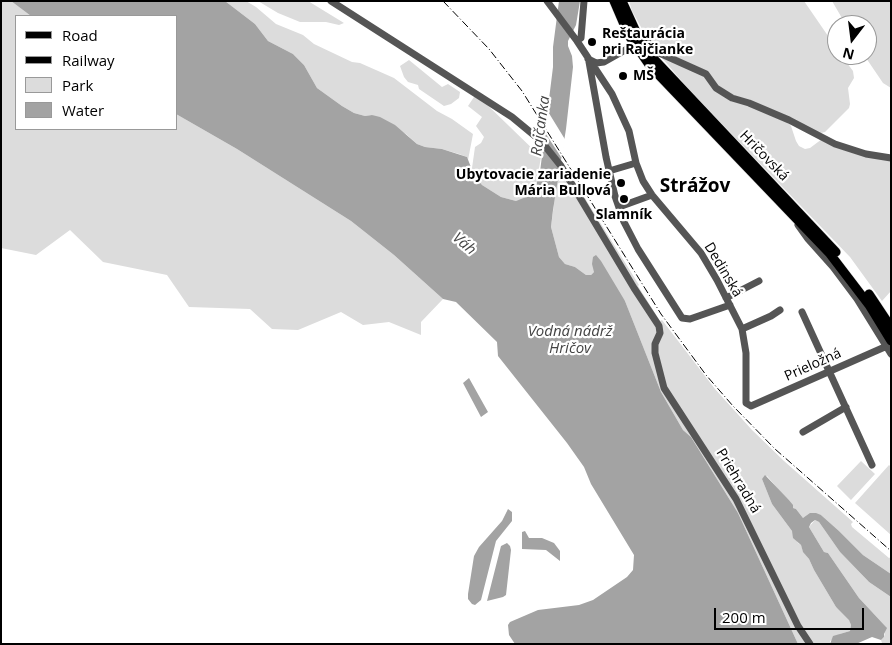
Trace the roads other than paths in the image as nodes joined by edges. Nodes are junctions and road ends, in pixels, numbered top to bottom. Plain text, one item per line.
1 (331, 1) edge
2 (547, 1) edge
3 (584, 1) edge
4 (614, 1) edge
5 (622, 1) edge
6 (627, 1) edge
7 (576, 39) junction
8 (634, 45) junction
9 (588, 59) junction
10 (891, 158) edge
11 (636, 163) junction
12 (610, 171) junction
13 (652, 195) junction
14 (619, 207) junction
15 (759, 281) dead end
16 (728, 301) junction
17 (780, 310) dead end
18 (802, 312) dead end
19 (891, 327) edge
20 (742, 329) junction
21 (889, 343) edge
22 (891, 354) edge
23 (830, 371) junction
24 (748, 406) joint
25 (846, 406) junction
26 (803, 432) dead end
27 (872, 464) dead end
28 (810, 644) edge

1 - 28 street, Priehradná
2 - 7 street, Dedinská
3 - 7 street
4 - 8 main road, Hričovská
5 - 19 main road, Hričovská
6 - 10 street
7 - 9 street, Dedinská
8 - 9 street
8 - 21 main road, Hričovská
9 - 11 street, Dedinská
9 - 12 street
11 - 12 street
11 - 13 street, Dedinská
12 - 14 street
13 - 14 street
13 - 16 street, Dedinská
14 - 16 street
15 - 16 street
16 - 20 street, Dedinská
17 - 20 street
18 - 23 street
20 - 24 street, Dedinská
21 - 22 street, Hričovská
21 - 23 street, Prieložná
23 - 24 street, Prieložná
23 - 25 street
25 - 26 street
25 - 27 street

